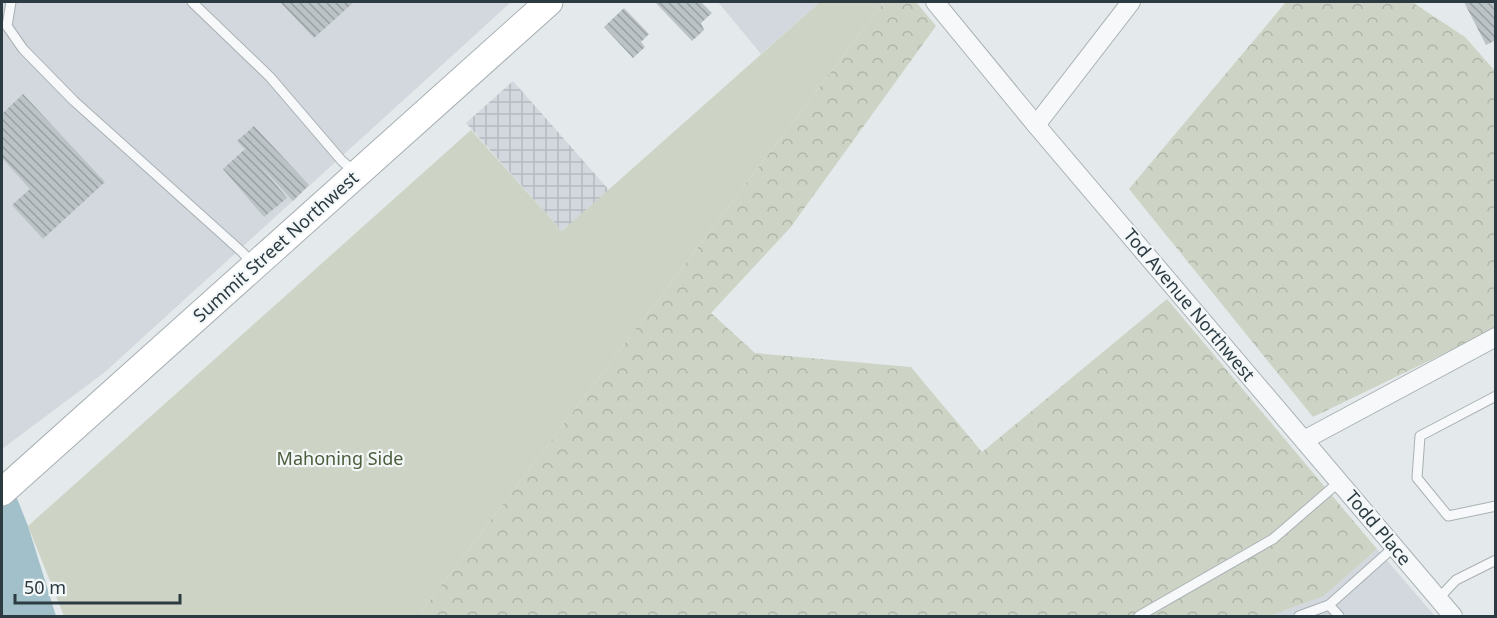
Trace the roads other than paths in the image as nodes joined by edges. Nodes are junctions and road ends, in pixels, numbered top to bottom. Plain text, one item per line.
1 (11, 2) edge
2 (192, 2) edge
3 (549, 2) edge
4 (935, 2) edge
5 (1131, 2) edge
6 (1036, 125) junction
7 (358, 174) junction
8 (255, 266) junction
9 (1496, 337) edge
10 (1496, 396) edge
11 (1304, 440) junction
12 (1339, 482) junction
13 (2, 492) edge
14 (1496, 506) edge
15 (1394, 547) junction
16 (1496, 560) edge
17 (1438, 599) junction
18 (1329, 605) junction
19 (1139, 616) edge
20 (1299, 616) edge
21 (1340, 616) edge
22 (1453, 616) edge

1 - 8 lane
2 - 7 lane
3 - 7 main road, Summit Street Northwest
4 - 6 street, Tod Avenue Northwest
5 - 6 street
6 - 11 street, Tod Avenue Northwest
7 - 8 main road, Summit Street Northwest
8 - 13 main road, Summit Street Northwest
9 - 11 street
10 - 14 lane
11 - 12 street, Todd Place
12 - 15 street, Todd Place
12 - 19 lane
15 - 17 street, Todd Place
15 - 18 lane
16 - 17 lane
17 - 22 street, Todd Place
18 - 20 lane
18 - 21 lane

